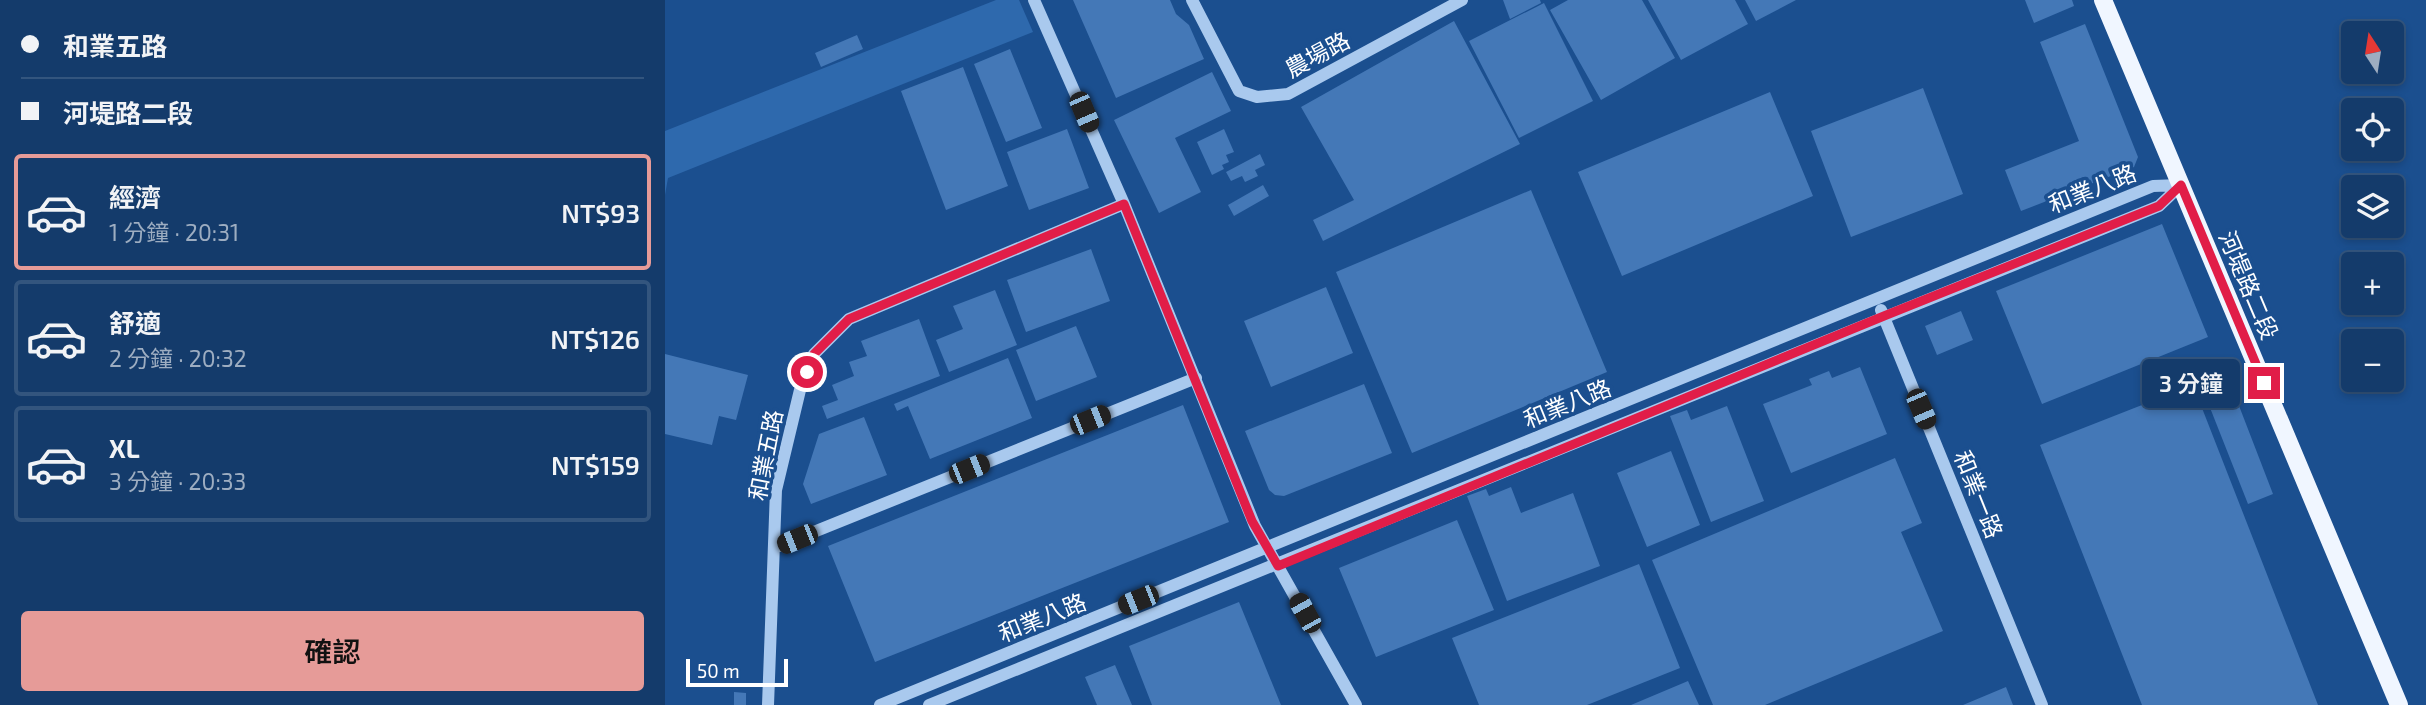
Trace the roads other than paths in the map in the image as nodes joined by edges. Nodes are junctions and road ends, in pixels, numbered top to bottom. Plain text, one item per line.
1 (1034, 0) edge
2 (1192, 0) edge
3 (1462, 0) edge
4 (2103, 0) edge
5 (2181, 185) junction
6 (1124, 204) junction
7 (1877, 300) junction
8 (1884, 316) junction
9 (1196, 378) junction
10 (1266, 547) junction
11 (773, 548) junction
12 (1278, 566) junction
13 (768, 705) edge
14 (880, 705) edge
15 (929, 705) edge
16 (1356, 705) edge
17 (2042, 705) edge
18 (2399, 705) edge

1 - 6 street
2 - 3 street, 農場路
4 - 5 main road, 河堤路二段
5 - 7 street, 和業八路
5 - 8 street, 和業八路
5 - 18 main road, 河堤路二段
6 - 9 street
6 - 11 street, 和業五路
7 - 8 street, 和業一路
7 - 10 street, 和業八路
8 - 12 street, 和業八路
8 - 17 street, 和業一路
9 - 10 street
9 - 11 street
10 - 12 street
10 - 14 street, 和業八路
11 - 13 street, 和業五路
12 - 15 street, 和業八路
12 - 16 street

